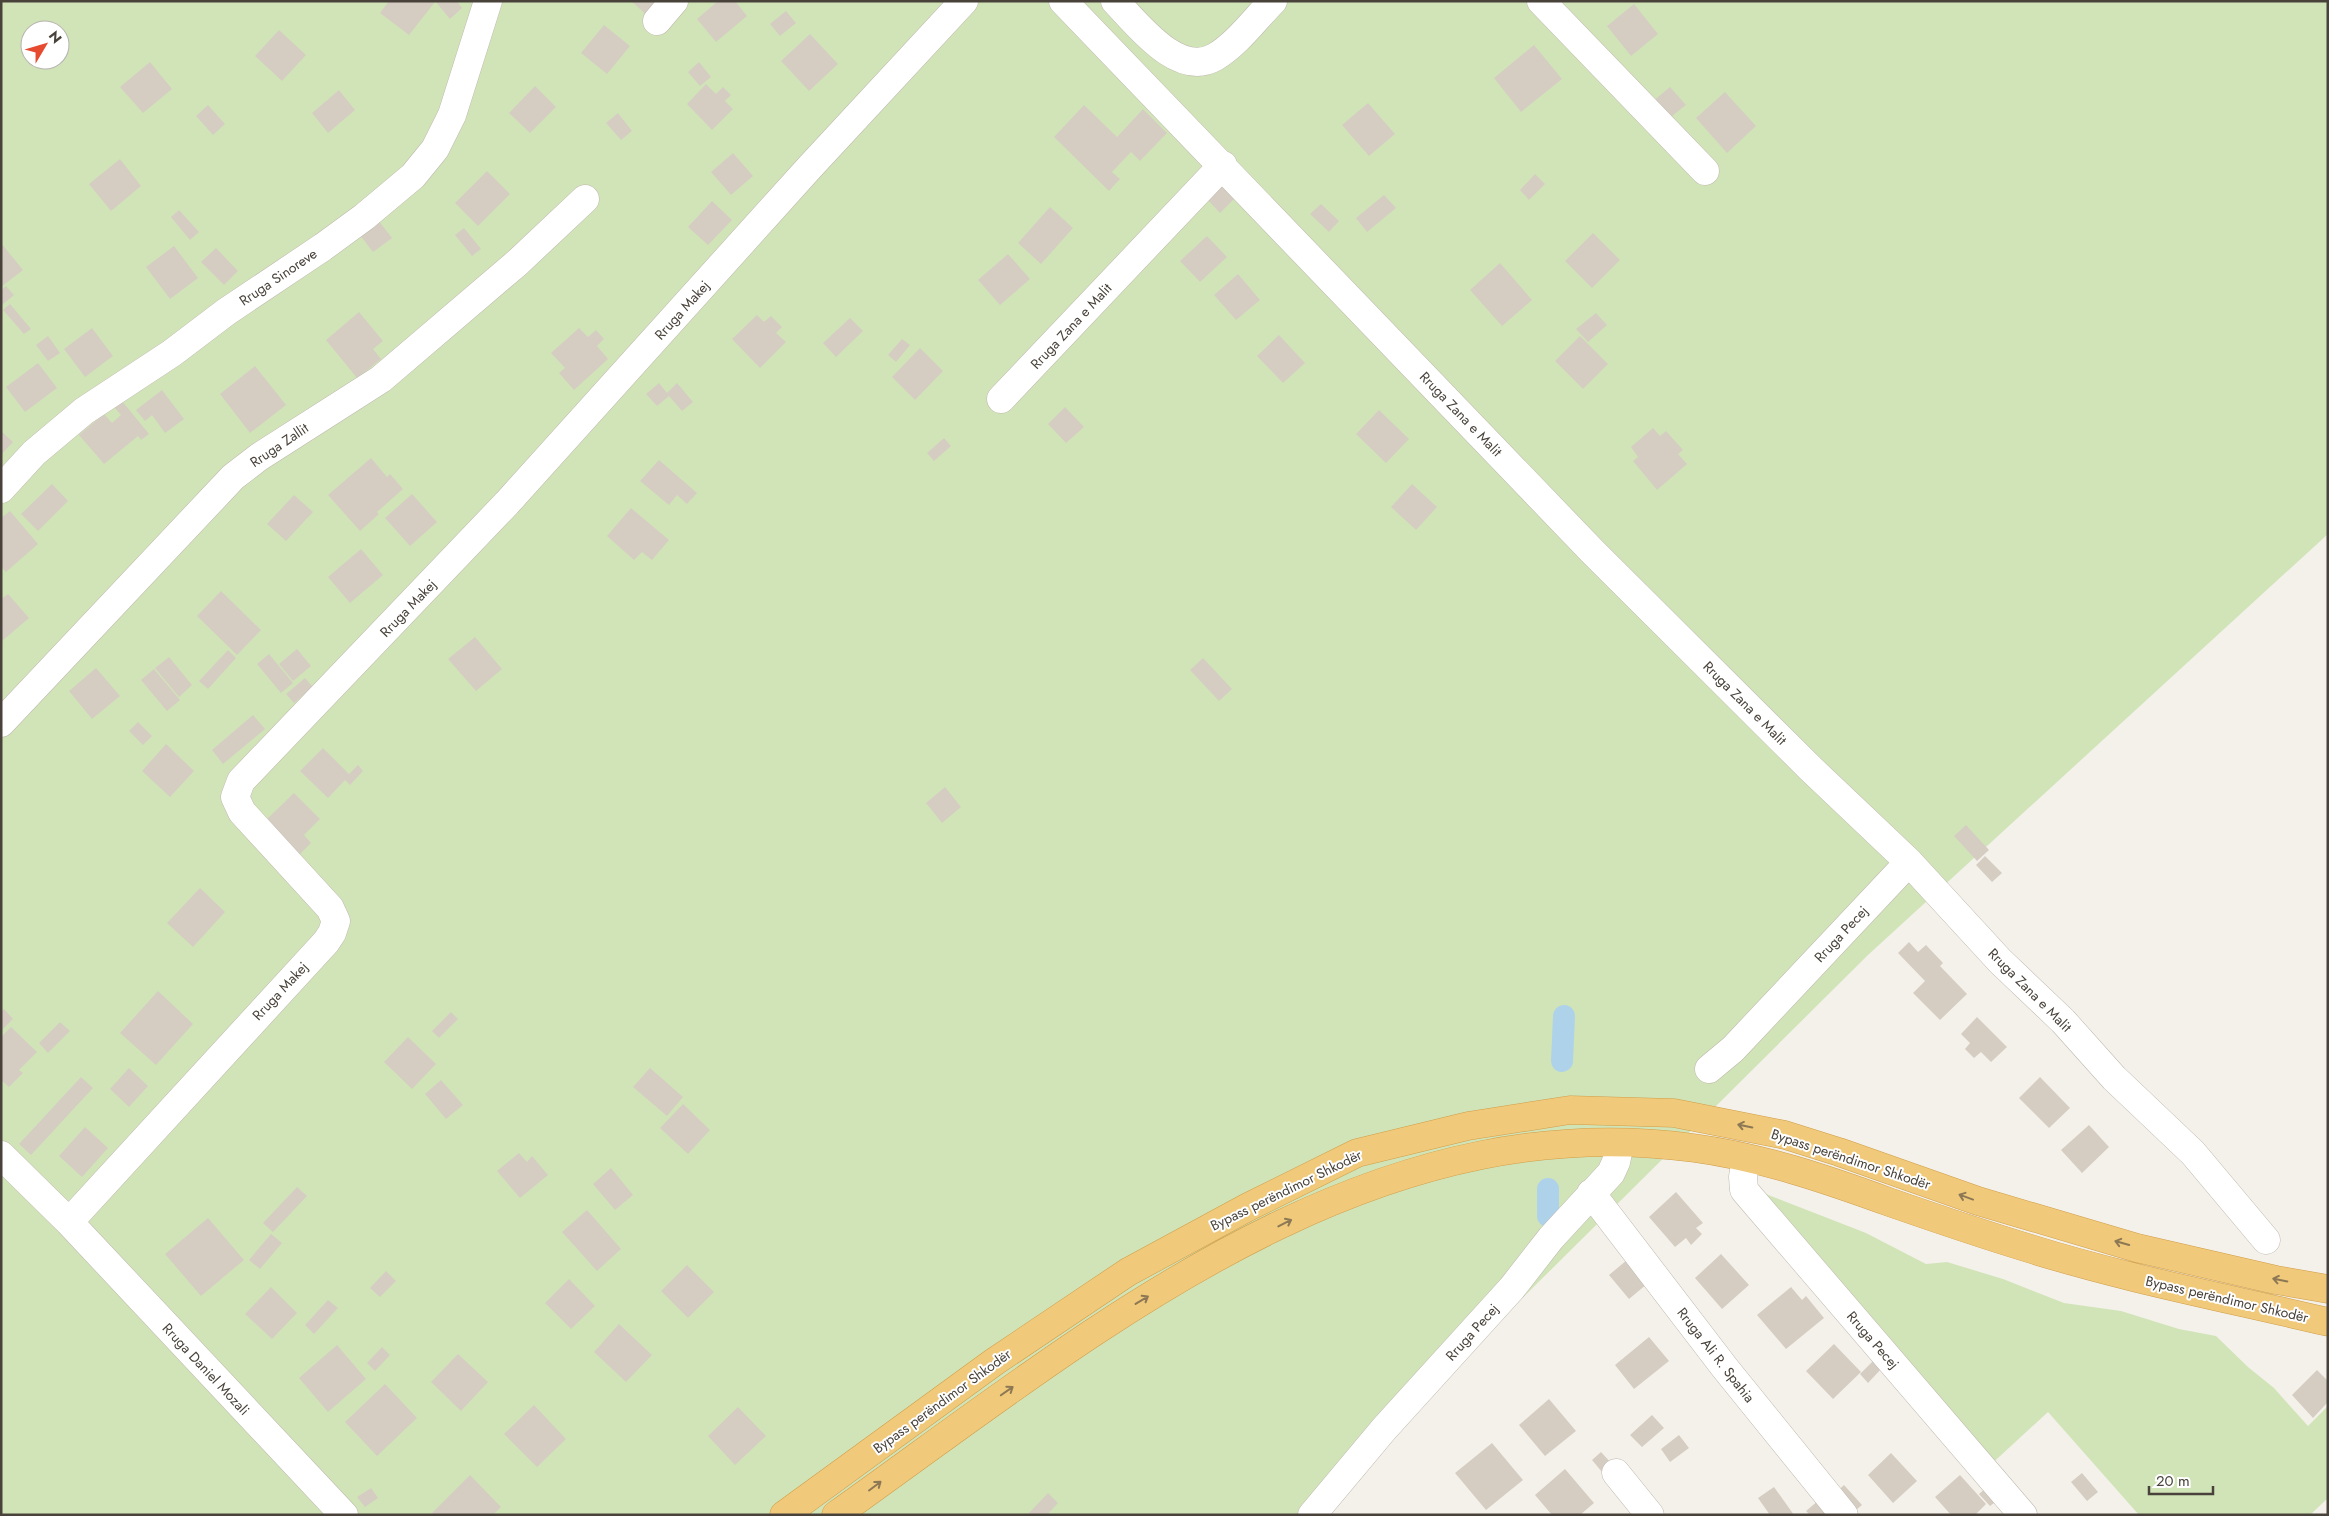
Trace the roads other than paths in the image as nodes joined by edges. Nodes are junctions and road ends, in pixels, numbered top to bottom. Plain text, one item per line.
1 (964, 1) edge
2 (1063, 1) edge
3 (1115, 1) edge
4 (1273, 1) edge
5 (1541, 1) edge
6 (483, 5) edge
7 (1222, 165) junction
8 (1706, 171) dead end
9 (585, 199) dead end
10 (1001, 399) dead end
11 (1, 489) edge
12 (1, 723) edge
13 (1909, 862) junction
14 (1709, 1069) dead end
15 (1620, 1143) junction
16 (1, 1155) edge
17 (1746, 1158) junction
18 (1591, 1193) junction
19 (69, 1222) junction
20 (2266, 1240) dead end
21 (2328, 1289) edge
22 (2328, 1322) edge
23 (1616, 1473) dead end
24 (344, 1515) edge
25 (784, 1515) edge
26 (836, 1515) edge
27 (1312, 1515) edge
28 (1650, 1515) edge
29 (1844, 1515) edge
30 (2023, 1515) edge

1 - 19 street, Rruga Makej
2 - 7 street, Rruga Zana e Malit
3 - 4 street
5 - 8 street
6 - 11 street, Rruga Sinoreve
7 - 10 street, Rruga Zana e Malit
7 - 13 street, Rruga Zana e Malit
9 - 12 street, Rruga Zallit
13 - 14 street, Rruga Pecej
13 - 20 street, Rruga Zana e Malit
15 - 17 highway, Bypass perëndimor Shkodër
15 - 18 street, Rruga Pecej
26 -> 15 highway, Bypass perëndimor Shkodër
16 - 19 street, Rruga Daniel Mozali
17 - 22 highway, Bypass perëndimor Shkodër
17 - 30 street, Rruga Pecej
18 - 27 street, Rruga Pecej
18 - 29 street, Rruga Ali R. Spahia
19 - 24 street, Rruga Daniel Mozali
21 -> 25 highway, Bypass perëndimor Shkodër
23 - 28 street

